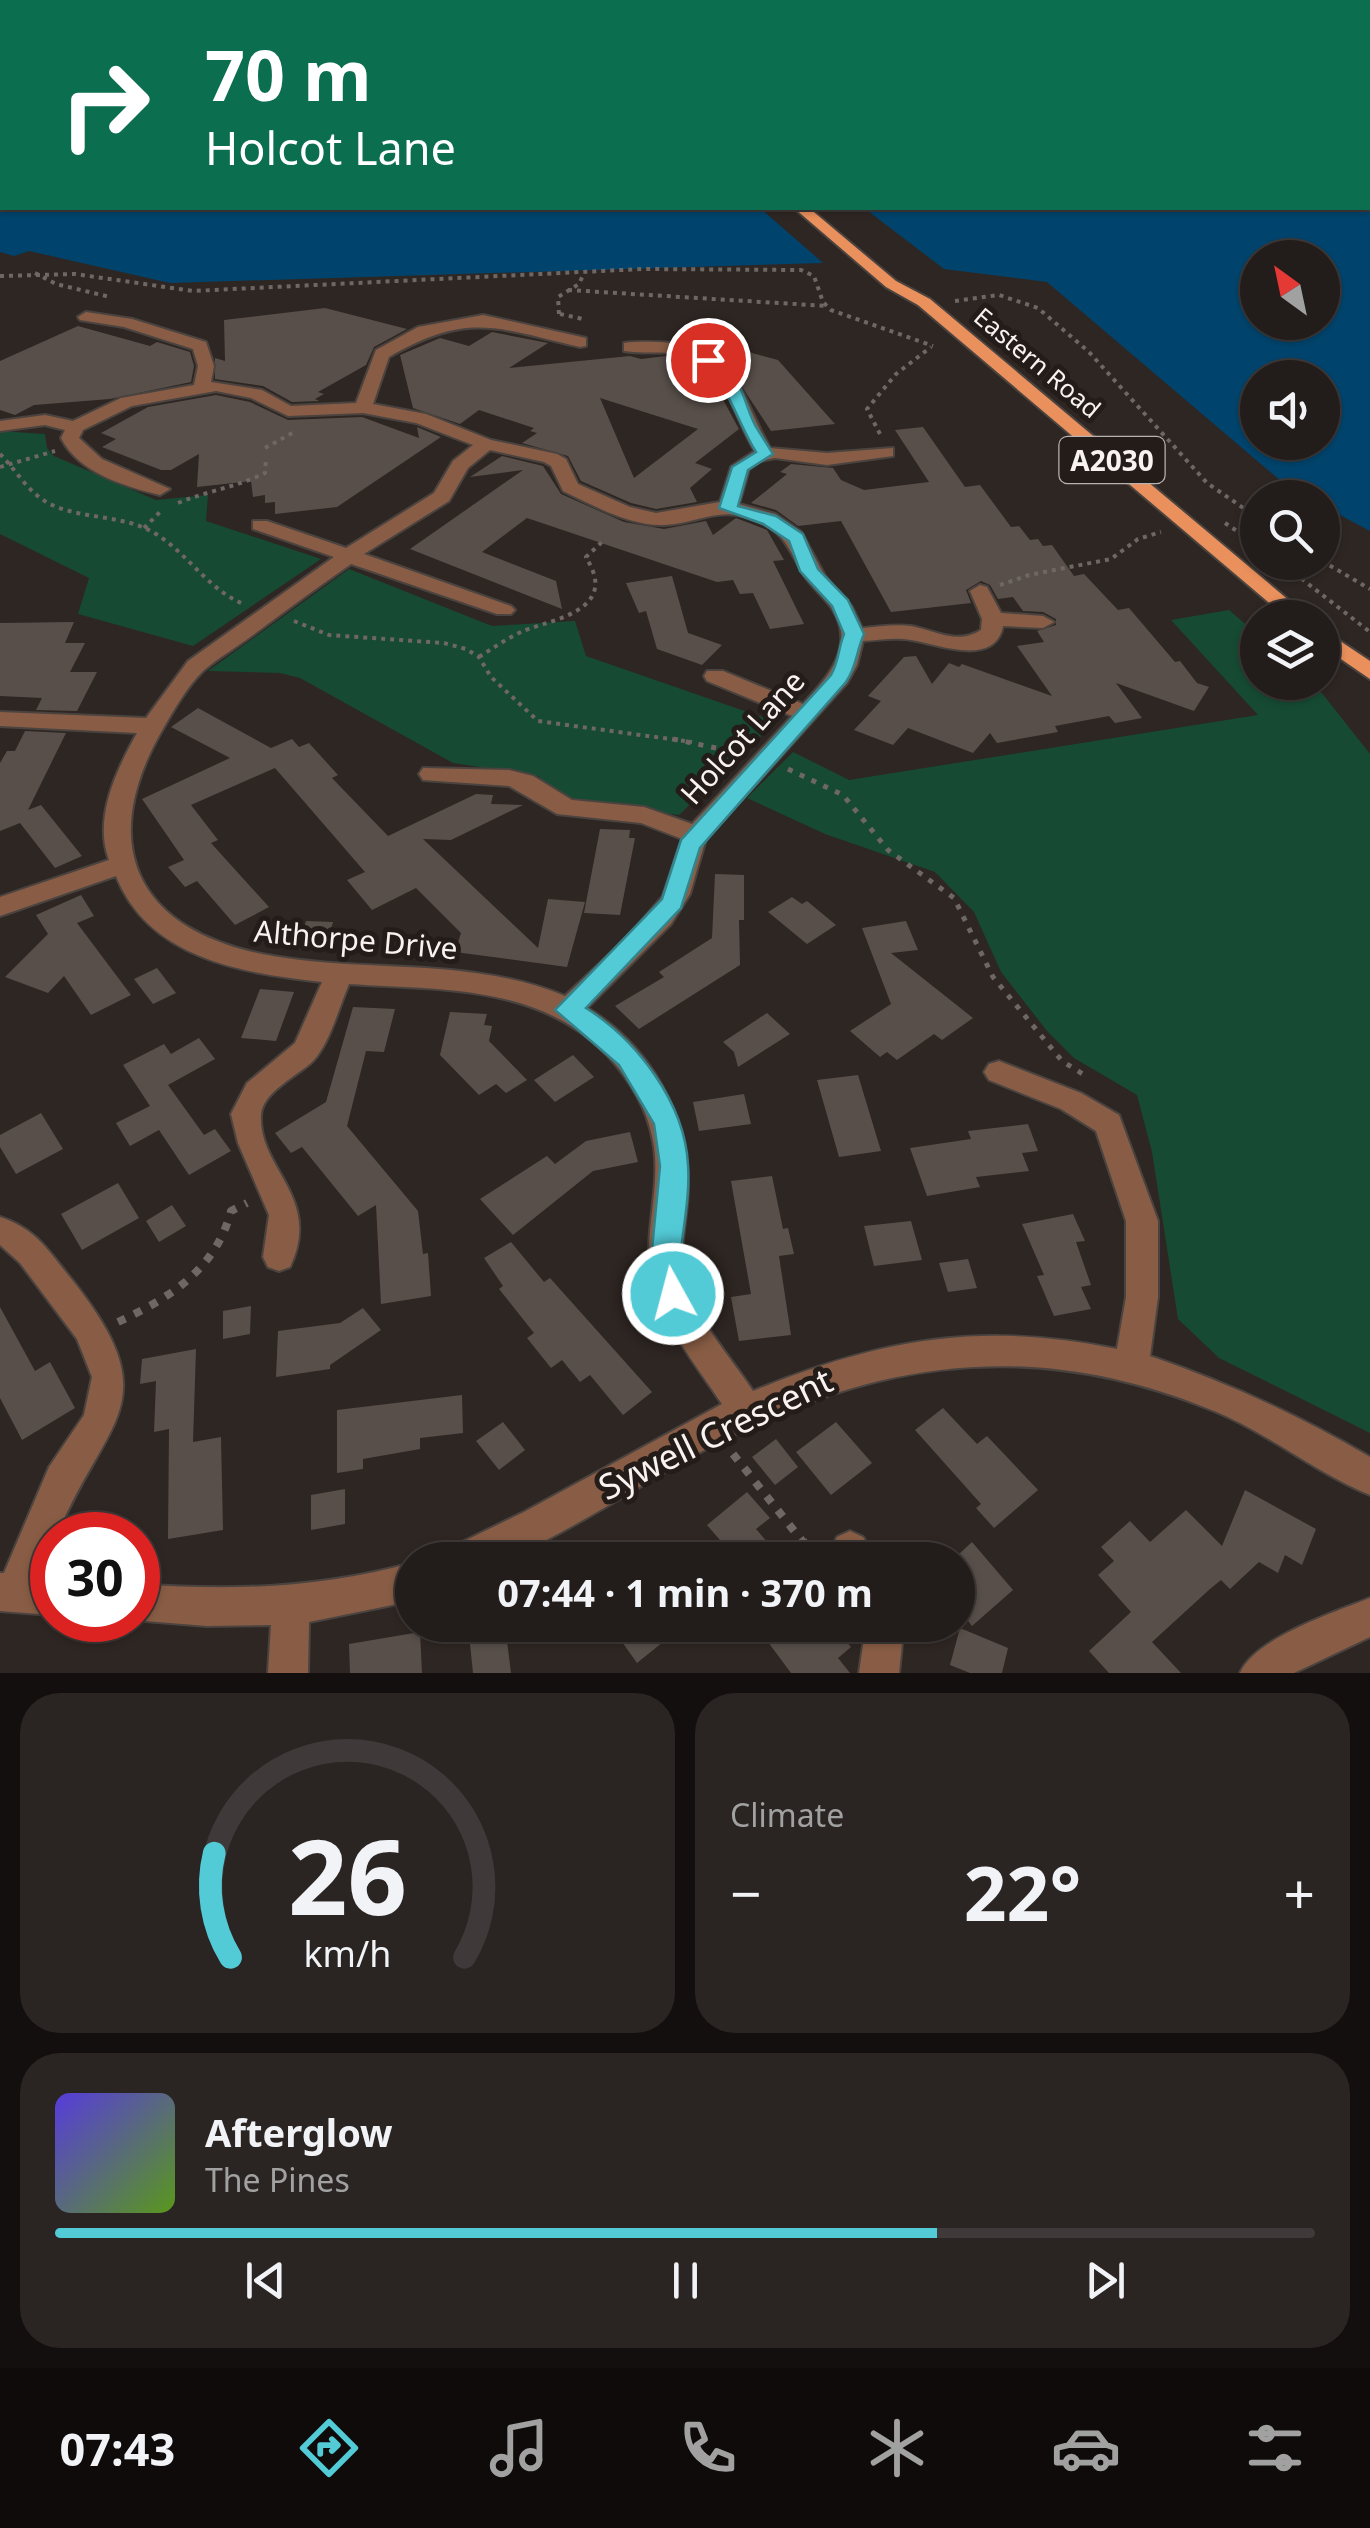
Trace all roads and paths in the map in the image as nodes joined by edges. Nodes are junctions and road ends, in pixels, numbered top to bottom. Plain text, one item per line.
1 (803, 210) edge
2 (824, 210) edge
3 (584, 273) junction
4 (0, 276) edge
5 (568, 290) junction
6 (924, 302) junction
7 (948, 302) dead end
8 (827, 306) junction
9 (406, 312) dead end
10 (559, 314) junction
11 (86, 317) dead end
12 (582, 318) dead end
13 (508, 322) junction
14 (424, 330) junction
15 (940, 337) dead end
16 (580, 342) dead end
17 (933, 346) junction
18 (630, 347) dead end
19 (202, 386) junction
20 (363, 408) junction
21 (0, 426) edge
22 (75, 426) junction
23 (486, 444) junction
24 (72, 447) junction
25 (886, 452) joint
26 (0, 454) edge
27 (765, 454) junction
28 (266, 458) dead end
29 (11, 464) junction
30 (0, 468) edge
31 (160, 489) dead end
32 (1240, 506) edge
33 (728, 508) junction
34 (260, 526) dead end
35 (144, 528) junction
36 (1161, 532) dead end
37 (602, 542) dead end
38 (352, 554) junction
39 (1340, 572) edge
40 (1303, 580) edge
41 (1370, 589) edge
42 (980, 591) dead end
43 (1279, 600) edge
44 (504, 610) dead end
45 (270, 613) junction
46 (1000, 619) junction
47 (1043, 622) dead end
48 (1370, 632) edge
49 (854, 634) junction
50 (1340, 649) edge
51 (479, 657) junction
52 (1370, 672) edge
53 (715, 676) dead end
54 (806, 713) junction
55 (0, 719) edge
56 (153, 726) junction
57 (766, 760) junction
58 (431, 774) dead end
59 (696, 836) junction
60 (121, 865) junction
61 (0, 908) edge
62 (341, 972) junction
63 (568, 1010) junction
64 (999, 1072) dead end
65 (1090, 1078) dead end
66 (275, 1189) junction
67 (0, 1231) edge
68 (279, 1257) dead end
69 (91, 1330) junction
70 (1132, 1364) junction
71 (746, 1410) junction
72 (712, 1428) junction
73 (1370, 1478) edge
74 (499, 1542) edge
75 (804, 1542) edge
76 (395, 1586) edge
77 (7, 1592) edge
78 (160, 1604) edge
79 (291, 1605) junction
80 (1370, 1617) edge
81 (883, 1642) edge
82 (288, 1673) edge
83 (880, 1673) edge
84 (1260, 1673) edge

1 - 6 main road, Eastern Road / A2030
2 - 6 main road, Eastern Road / A2030
3 - 4 path
3 - 5 path
3 - 8 path
5 - 8 path
5 - 10 path
6 - 43 main road, Eastern Road / A2030
7 - 32 path
8 - 17 path
9 - 14 street
10 - 12 path
10 - 13 path
11 - 19 street
13 - 14 street
13 - 16 street
14 - 20 street
15 - 17 path
17 - 25 path
18 - 27 street
19 - 20 street
19 - 22 street
20 - 23 street
21 - 22 street
22 - 24 street
23 - 33 street
23 - 38 street, Althorpe Drive
24 - 29 path
24 - 31 street
25 - 27 street
26 - 29 path
27 - 33 street
28 - 35 path
29 - 30 path
29 - 35 path
33 - 49 street
34 - 38 street
35 - 45 path
36 - 46 path
37 - 51 path
38 - 44 street
38 - 45 street, Althorpe Drive
39 - 41 path
40 - 48 path
42 - 46 street
45 - 51 path
45 - 56 street, Althorpe Drive
46 - 47 street
46 - 49 street
49 - 54 street, Holcot Lane
50 - 52 main road
51 - 57 path
53 - 54 street
54 - 57 street, Holcot Lane
55 - 56 street
56 - 60 street, Althorpe Drive
57 - 59 street, Holcot Lane
57 - 65 path
58 - 59 street
59 - 63 street, Holcot Lane
60 - 61 street
60 - 62 street, Althorpe Drive
62 - 63 street, Althorpe Drive
62 - 66 street
63 - 71 street, Althorpe Drive
64 - 70 street
66 - 68 street
66 - 69 path
67 - 69 street
69 - 77 street
70 - 71 street, Sywell Crescent
70 - 73 street, Sywell Crescent
71 - 72 street, Sywell Crescent
72 - 74 street, Sywell Crescent
72 - 75 path
76 - 79 street
78 - 79 street
79 - 82 street
80 - 84 street
81 - 83 street

